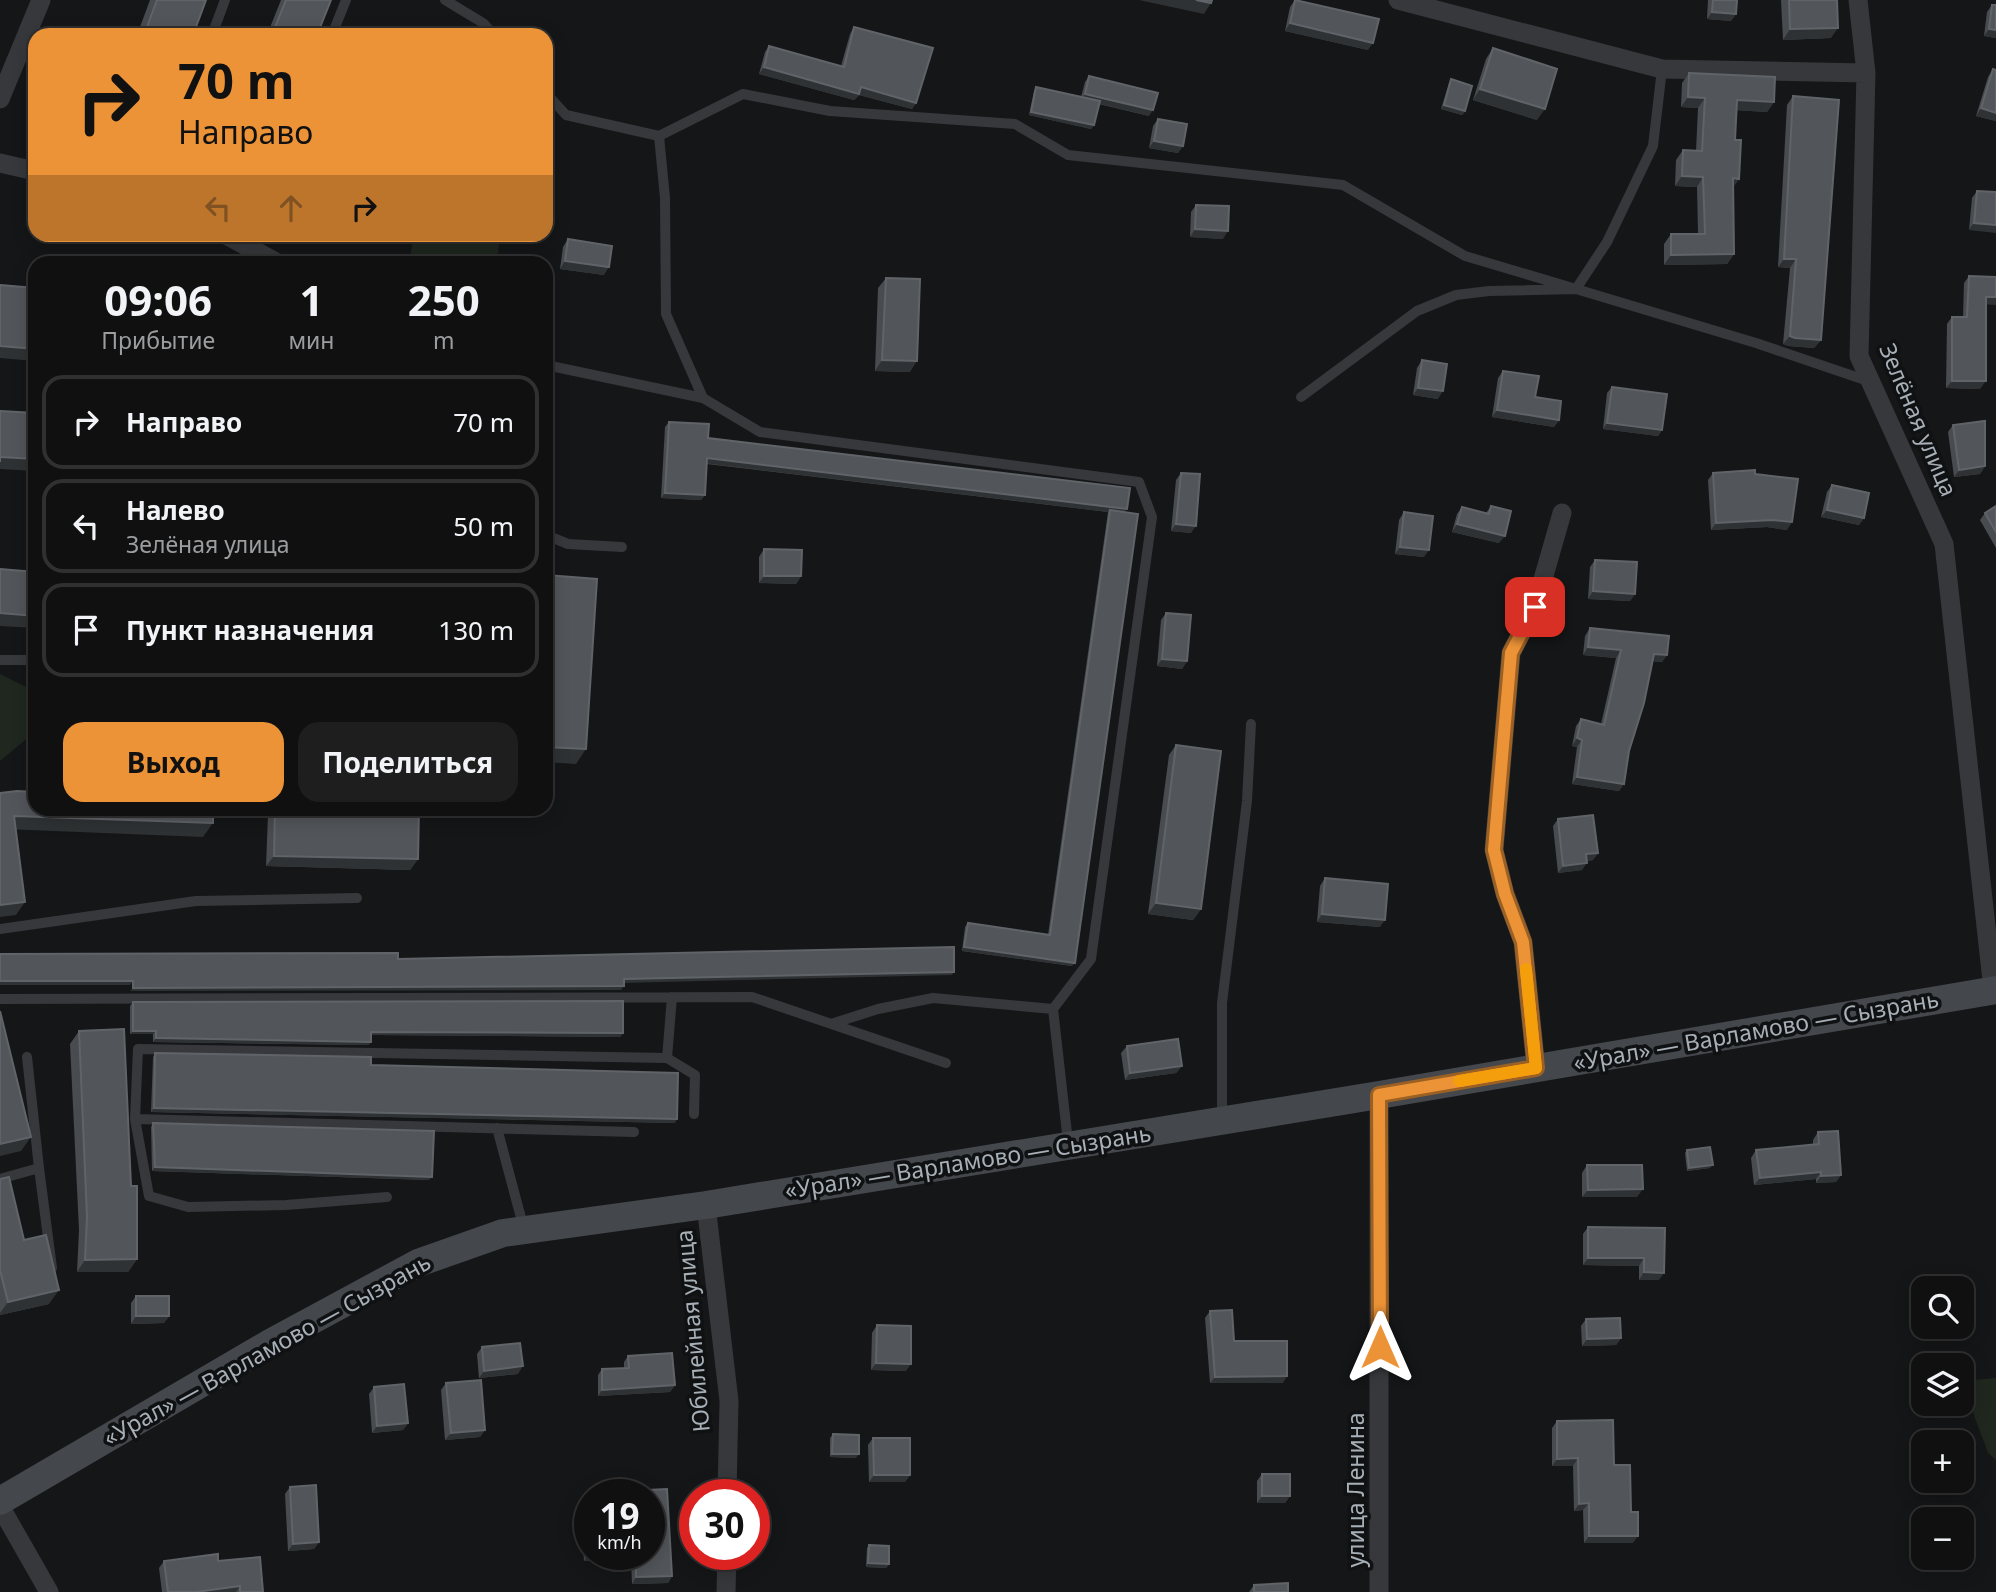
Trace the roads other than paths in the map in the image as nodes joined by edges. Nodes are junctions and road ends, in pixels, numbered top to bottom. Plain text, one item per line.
1 (41, 0) edge
2 (225, 0) edge
3 (346, 0) edge
4 (445, 0) edge
5 (1398, 0) edge
6 (1858, 0) edge
7 (215, 28) edge
8 (335, 28) edge
9 (488, 28) edge
10 (7, 63) edge
11 (1662, 69) junction
12 (1866, 73) junction
13 (0, 99) edge
14 (553, 101) edge
15 (659, 136) junction
16 (0, 163) edge
17 (28, 169) edge
18 (251, 242) edge
19 (269, 256) edge
20 (1576, 289) junction
21 (553, 366) edge
22 (1871, 382) junction
23 (1301, 397) dead end
24 (703, 398) junction
25 (1562, 513) dead end
26 (553, 538) edge
27 (622, 547) dead end
28 (0, 660) edge
29 (28, 660) edge
30 (1251, 723) dead end
31 (1987, 851) edge
32 (357, 898) dead end
33 (0, 929) edge
34 (1995, 990) edge
35 (672, 998) junction
36 (0, 999) edge
37 (1053, 1009) junction
38 (834, 1023) junction
39 (27, 1058) dead end
40 (667, 1058) junction
41 (946, 1062) dead end
42 (1536, 1068) junction
43 (1379, 1095) junction
44 (694, 1114) dead end
45 (135, 1119) junction
46 (1222, 1121) junction
47 (497, 1128) junction
48 (634, 1132) dead end
49 (1069, 1146) junction
50 (39, 1168) junction
51 (0, 1179) edge
52 (387, 1197) dead end
53 (705, 1205) junction
54 (524, 1230) junction
55 (52, 1271) edge
56 (727, 1479) edge
57 (0, 1501) edge
58 (0, 1506) edge
59 (726, 1570) edge
60 (49, 1592) edge
61 (726, 1592) edge
62 (1379, 1592) edge

1 - 10 street
2 - 7 lane
3 - 8 lane
4 - 9 lane
5 - 11 street
6 - 12 street, Зелёная улица
10 - 13 street
11 - 12 street
11 - 20 lane
12 - 22 street, Зелёная улица
14 - 15 lane
15 - 20 lane
15 - 24 lane
16 - 17 street
18 - 19 street
20 - 22 lane
20 - 23 lane
21 - 24 lane
22 - 31 street, Зелёная улица
24 - 37 lane
25 - 42 street
26 - 27 lane
28 - 29 lane
30 - 46 lane
31 - 34 street, Зелёная улица
32 - 33 lane
34 - 42 main road, «Урал» — Варламово — Сызрань
35 - 36 lane
35 - 38 lane
35 - 40 lane
37 - 38 lane
37 - 49 lane
38 - 41 lane
39 - 50 lane
40 - 44 lane
40 - 45 lane
42 - 43 main road, «Урал» — Варламово — Сызрань
43 - 46 main road, «Урал» — Варламово — Сызрань
43 - 62 street, улица Ленина
45 - 47 lane
45 - 52 lane
46 - 49 main road, «Урал» — Варламово — Сызрань
47 - 48 lane
47 - 54 lane
49 - 53 main road, «Урал» — Варламово — Сызрань
50 - 51 lane
50 - 55 lane
53 - 54 main road, «Урал» — Варламово — Сызрань
53 - 56 street, Юбилейная улица
54 - 57 main road, «Урал» — Варламово — Сызрань
58 - 60 street
59 - 61 street

